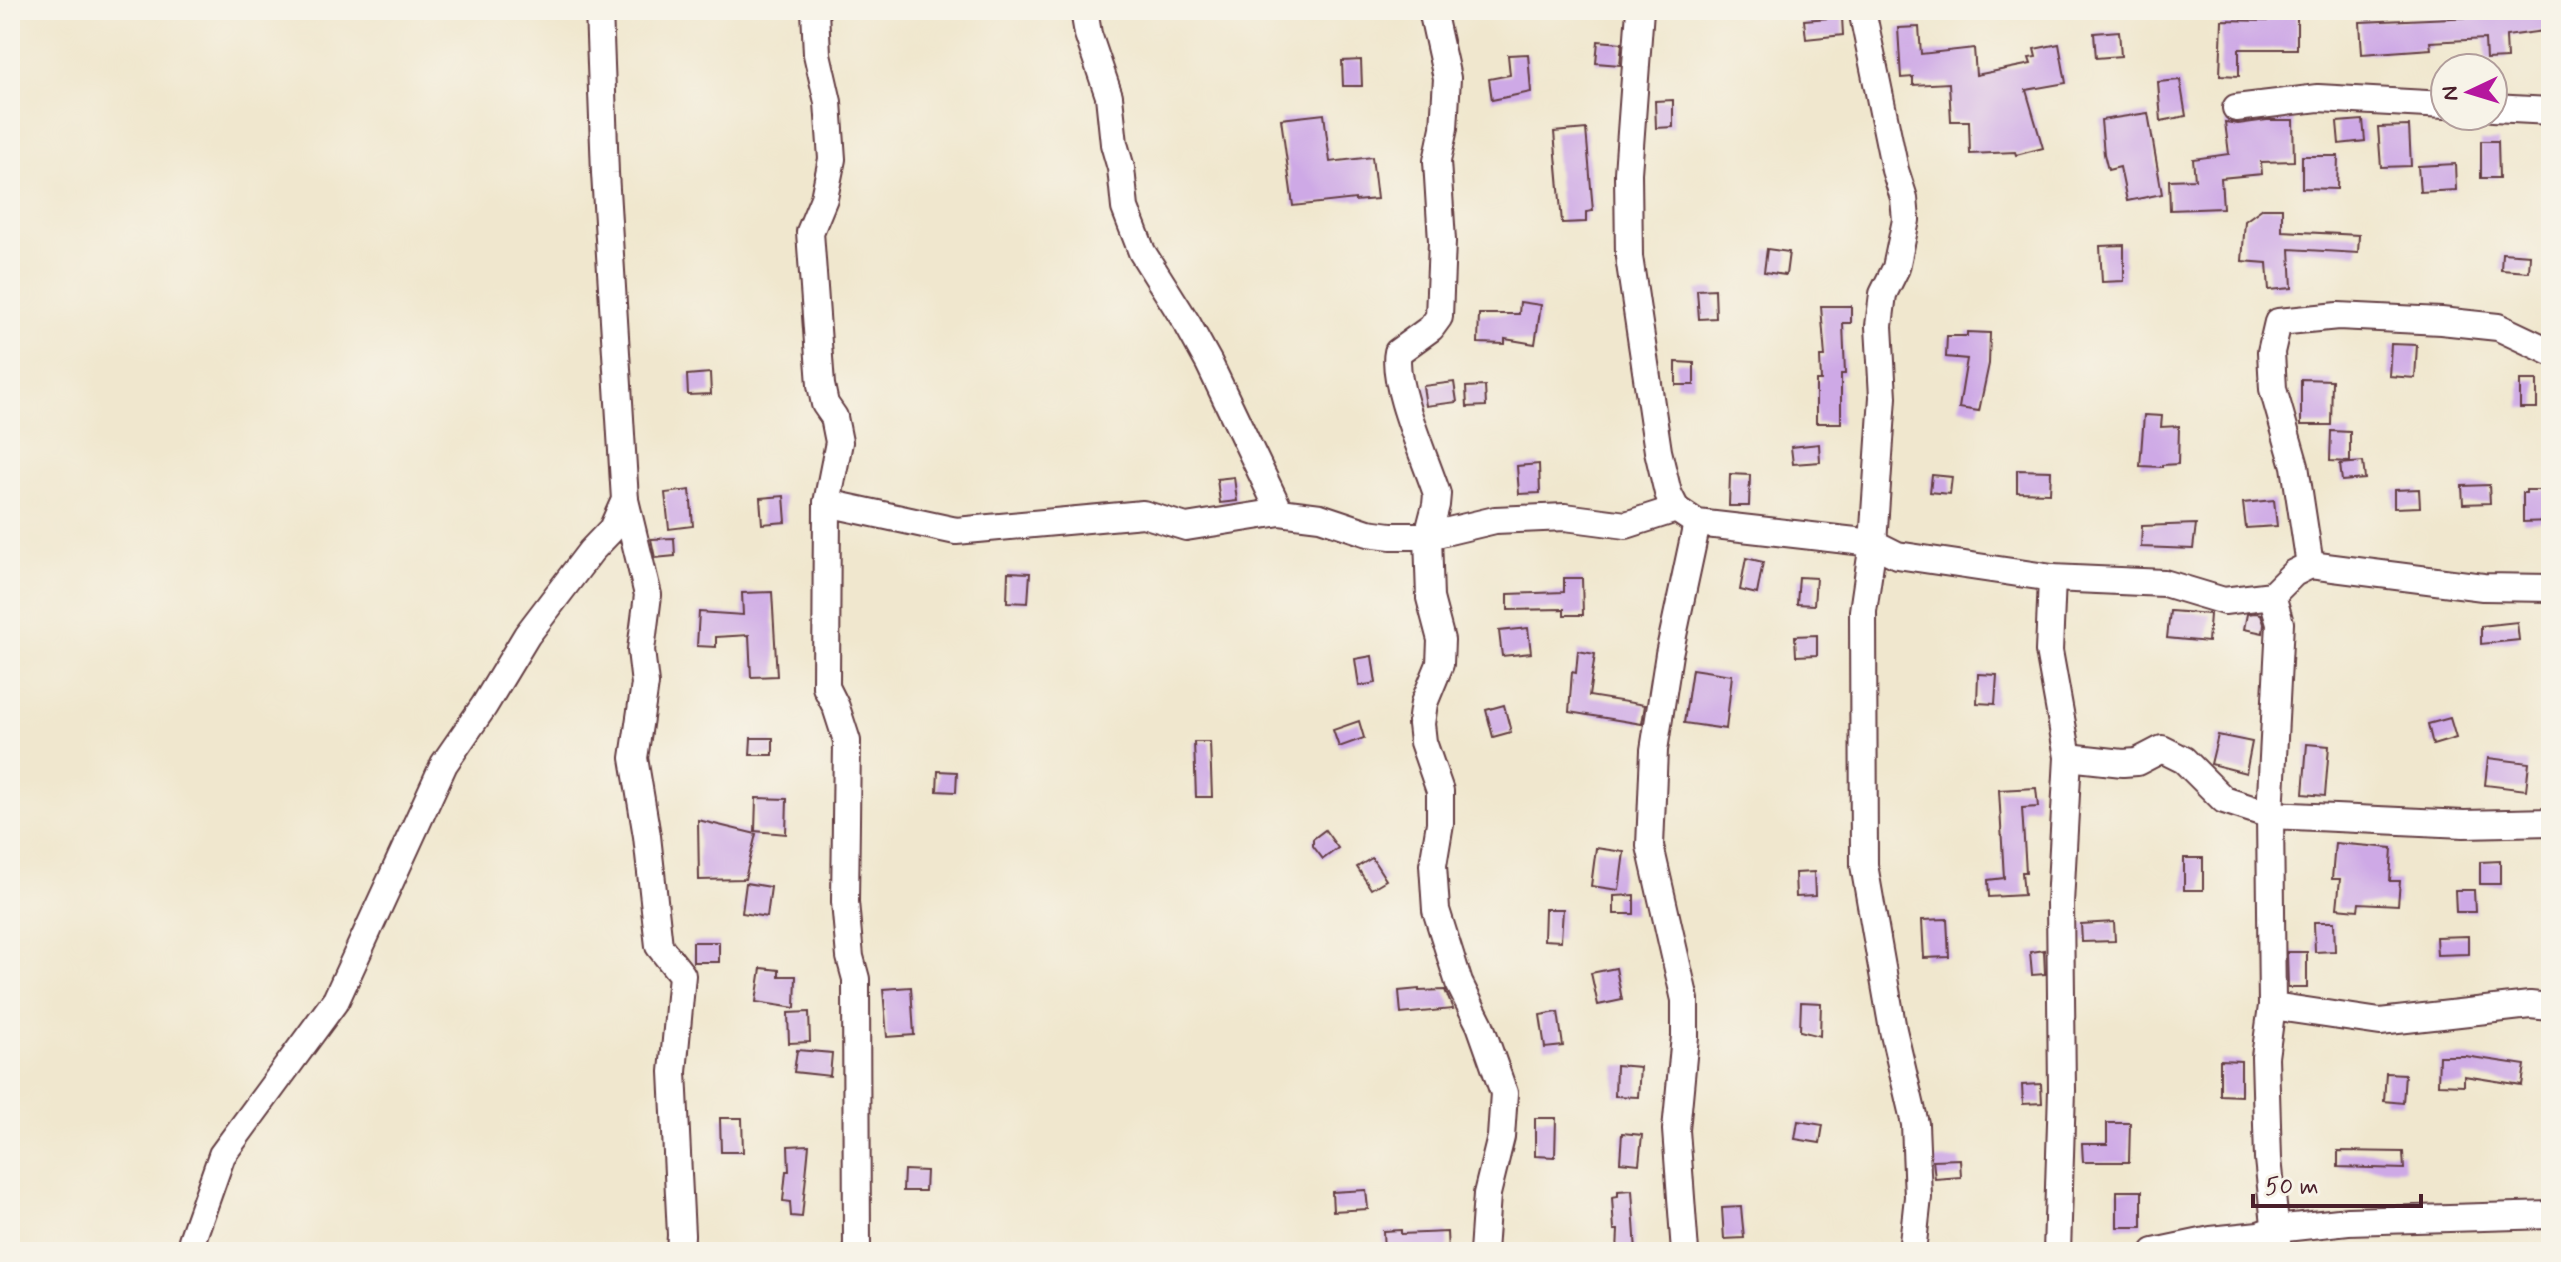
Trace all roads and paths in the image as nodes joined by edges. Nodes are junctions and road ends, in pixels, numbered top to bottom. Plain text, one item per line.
1 (599, 10) edge
2 (815, 10) edge
3 (1084, 10) edge
4 (1432, 10) edge
5 (1640, 10) edge
6 (1862, 10) edge
7 (2429, 104) edge
8 (2236, 108) dead end
9 (2509, 109) edge
10 (2551, 111) edge
11 (2551, 352) edge
12 (625, 500) junction
13 (827, 503) junction
14 (1280, 512) junction
15 (1686, 516) junction
16 (1428, 536) junction
17 (1873, 543) junction
18 (2310, 565) junction
19 (2052, 578) junction
20 (2551, 588) edge
21 (2272, 595) junction
22 (2068, 757) junction
23 (2270, 815) junction
24 (2551, 822) edge
25 (2272, 1006) junction
26 (2551, 1007) edge
27 (2551, 1215) edge
28 (2277, 1241) edge
29 (197, 1252) edge
30 (680, 1252) edge
31 (857, 1252) edge
32 (1483, 1252) edge
33 (1685, 1252) edge
34 (1912, 1252) edge
35 (2057, 1252) edge
36 (2154, 1252) edge

1 - 12 street
2 - 13 street
3 - 14 street
4 - 16 street
5 - 15 street
6 - 17 street
7 - 8 street
9 - 10 street
11 - 18 street
12 - 29 street
12 - 30 street
13 - 14 street
13 - 31 street
14 - 16 street
15 - 16 street
15 - 17 street
15 - 33 street
16 - 32 street
17 - 19 street
17 - 34 street
18 - 20 street
18 - 21 street
19 - 21 street
19 - 22 street
21 - 23 street
22 - 23 street
22 - 35 street
23 - 24 street
23 - 25 street
25 - 26 street
25 - 28 street
27 - 28 street
28 - 36 street

